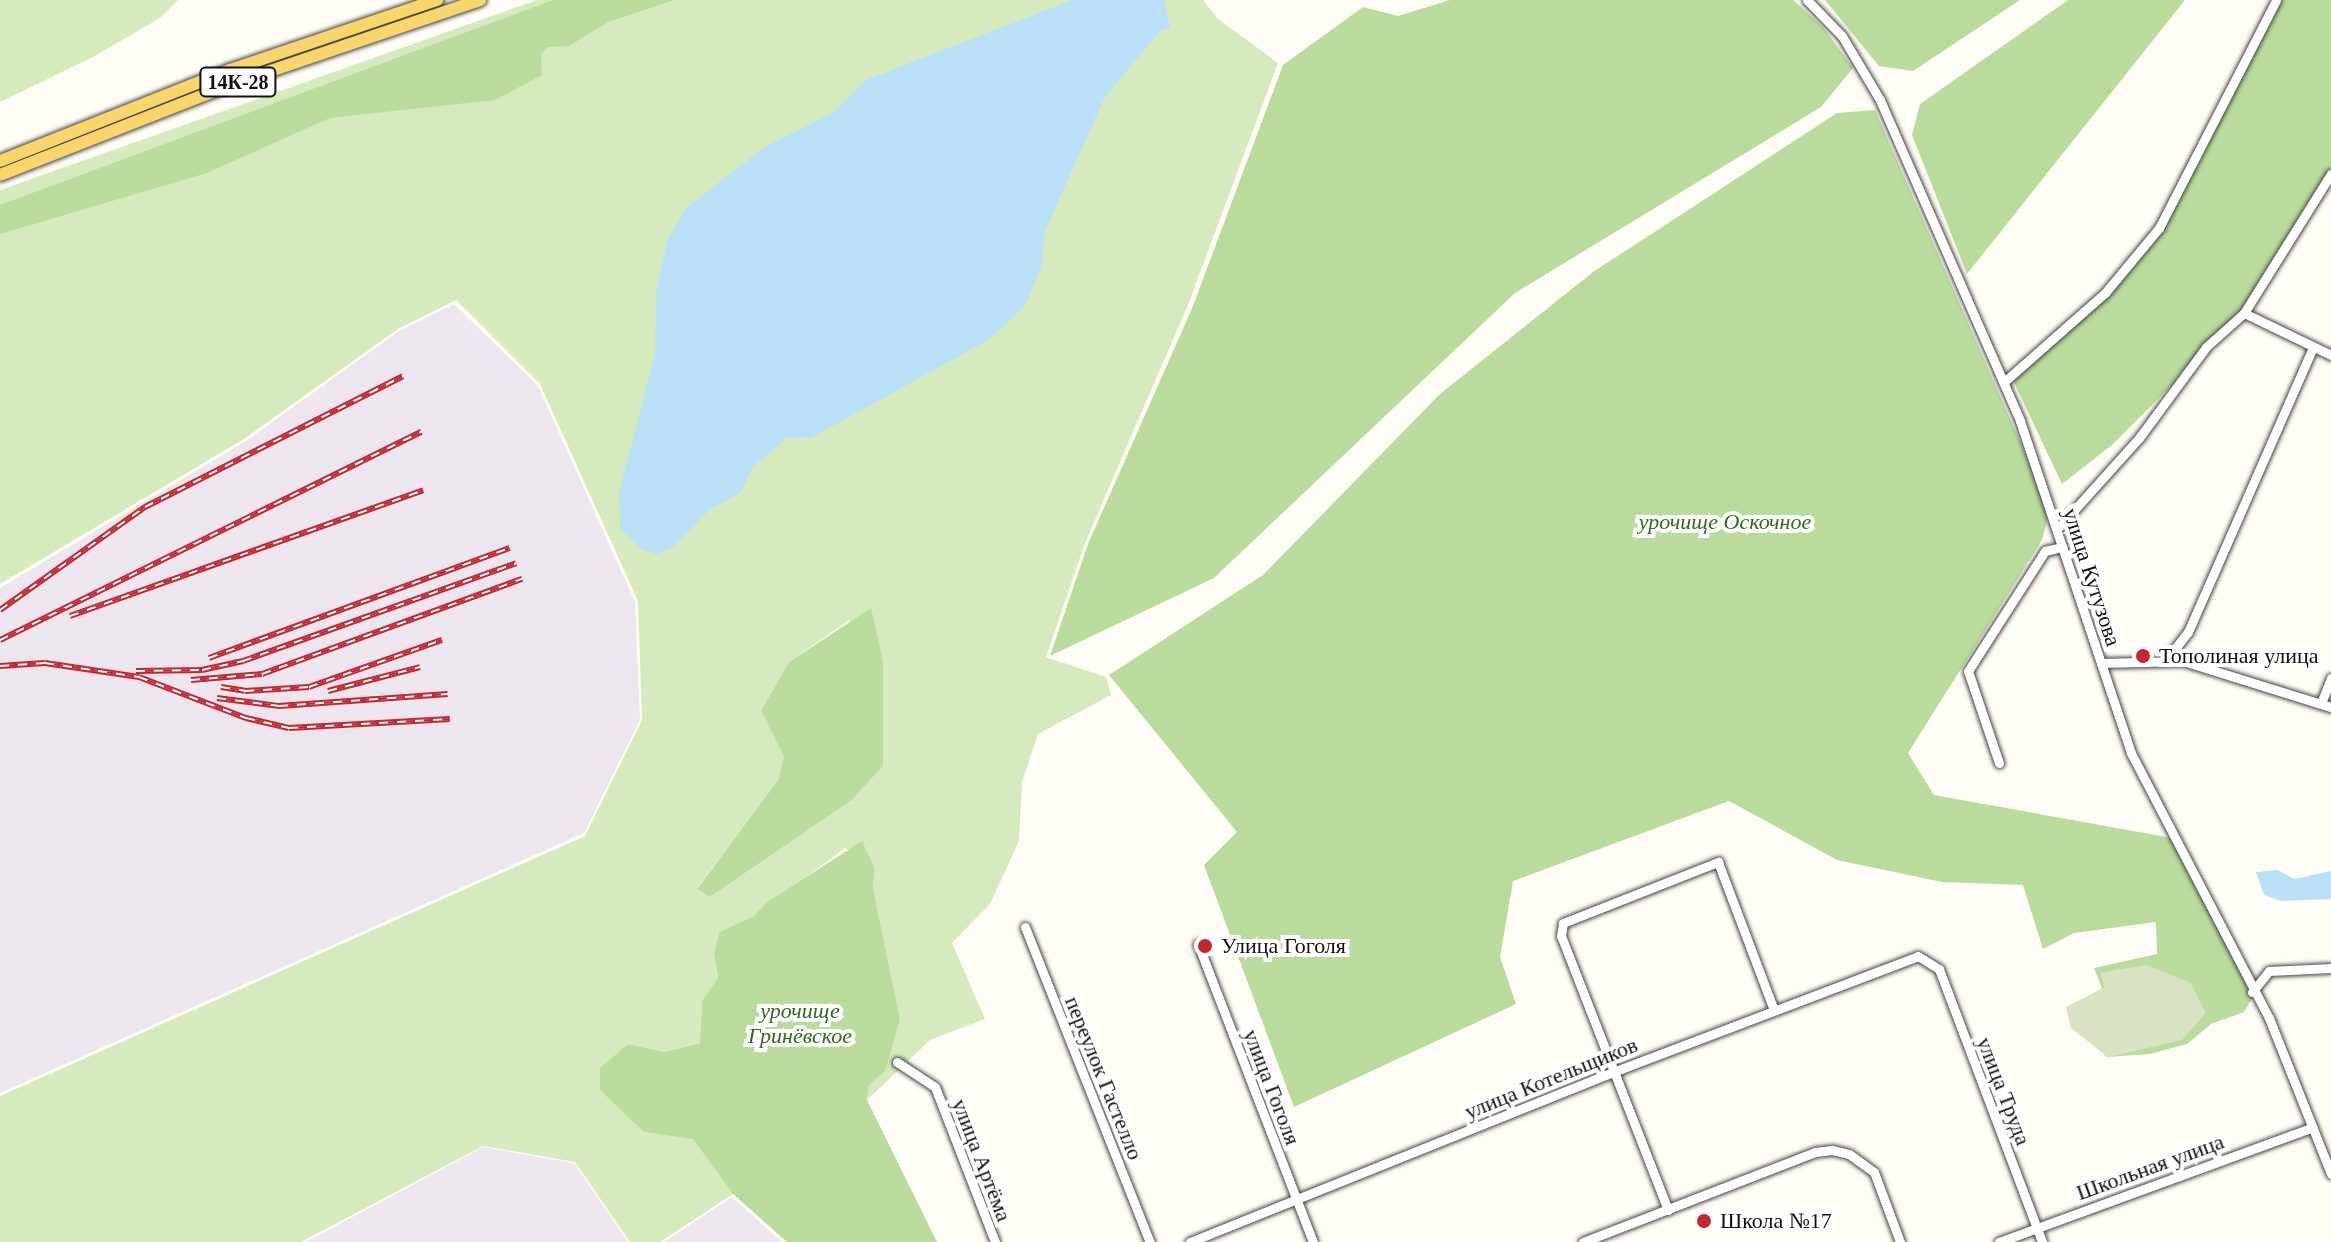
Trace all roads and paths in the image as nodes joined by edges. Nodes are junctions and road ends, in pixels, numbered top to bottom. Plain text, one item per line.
1 (437, 0) edge
2 (480, 0) edge
3 (1807, 0) edge
4 (2276, 0) edge
5 (0, 161) edge
6 (2331, 174) edge
7 (0, 175) edge
8 (2244, 313) junction
9 (2313, 347) junction
10 (2331, 355) edge
11 (2004, 382) junction
12 (2058, 528) junction
13 (2063, 547) junction
14 (2166, 660) junction
15 (2101, 663) junction
16 (2331, 678) edge
17 (2321, 703) junction
18 (2331, 707) edge
19 (1999, 763) dead end
20 (1025, 927) dead end
21 (1198, 944) dead end
22 (1927, 958) joint
23 (2331, 968) edge
24 (2252, 992) junction
25 (1774, 1010) junction
26 (897, 1062) dead end
27 (1613, 1072) junction
28 (2313, 1127) junction
29 (2319, 1142) junction
30 (2331, 1144) edge
31 (2331, 1174) edge
32 (1297, 1201) junction
33 (1668, 1210) junction
34 (2037, 1228) junction
35 (1615, 1230) junction
36 (995, 1242) edge
37 (1150, 1242) edge
38 (1190, 1242) edge
39 (1313, 1242) edge
40 (1583, 1242) edge
41 (1619, 1242) edge
42 (1900, 1242) edge
43 (1999, 1242) edge
44 (2042, 1242) edge

1 - 5 main road, 14К-28
2 - 7 main road, 14К-28
3 - 11 street, улица Кутузова
4 - 11 street
6 - 8 street
8 - 9 street
8 - 12 street
9 - 10 street
9 - 14 street
11 - 12 street, улица Кутузова
12 - 13 street, улица Кутузова
13 - 15 street, улица Кутузова
13 - 19 street
14 - 15 street
14 - 17 street
15 - 24 street, улица Кутузова
16 - 17 street
17 - 18 street
20 - 37 street, переулок Гастелло
21 - 32 street, улица Гоголя
22 - 25 street, улица Котельщиков
22 - 34 street, улица Труда
23 - 24 street
24 - 28 street, улица Кутузова
25 - 27 street, улица Котельщиков
25 - 27 street
26 - 36 street, улица Артёма
27 - 32 street, улица Котельщиков
27 - 33 street
28 - 29 street, улица Кутузова
28 - 34 street, Школьная улица
29 - 30 street
29 - 31 street, улица Кутузова
32 - 38 street, улица Котельщиков
32 - 39 street, улица Гоголя
33 - 35 street
33 - 42 street
34 - 43 street, Школьная улица
34 - 44 street, улица Труда
35 - 40 street
35 - 41 street

